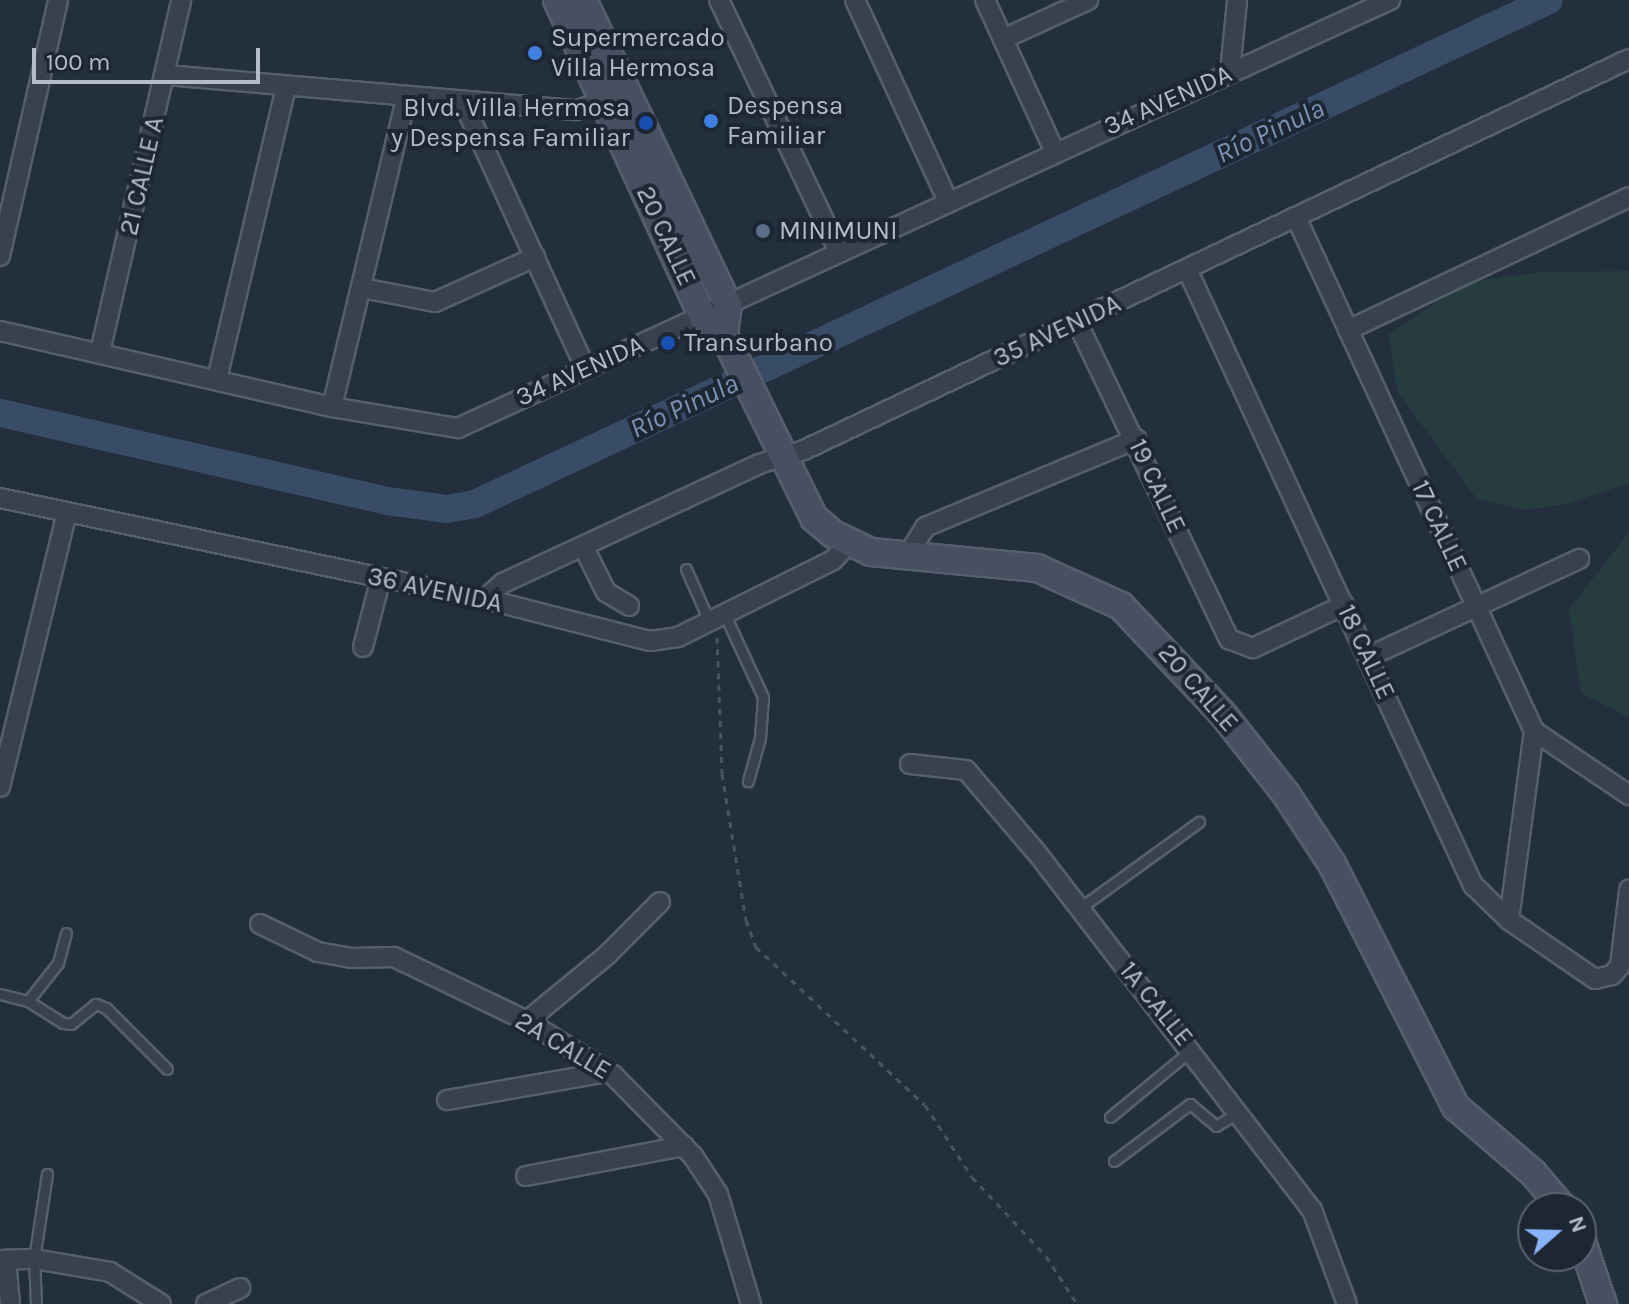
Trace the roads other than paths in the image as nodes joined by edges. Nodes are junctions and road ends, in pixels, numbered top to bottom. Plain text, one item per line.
1 (58, 0) edge
2 (181, 0) edge
3 (557, 0) edge
4 (577, 0) edge
5 (719, 0) edge
6 (855, 0) edge
7 (985, 0) edge
8 (1088, 0) edge
9 (1237, 0) edge
10 (1390, 0) edge
11 (1355, 8) edge
12 (589, 12) edge
13 (1003, 39) junction
14 (1629, 59) edge
15 (1230, 72) junction
16 (166, 75) junction
17 (286, 87) junction
18 (406, 99) junction
19 (604, 101) junction
20 (463, 102) junction
21 (1055, 152) junction
22 (1629, 197) edge
23 (948, 201) junction
24 (1296, 217) junction
25 (838, 250) junction
26 (0, 256) edge
27 (535, 257) junction
28 (1187, 269) junction
29 (362, 288) junction
30 (728, 305) junction
31 (703, 317) junction
32 (1077, 322) junction
33 (1348, 330) junction
34 (0, 331) edge
35 (729, 344) junction
36 (100, 352) junction
37 (585, 367) junction
38 (217, 379) junction
39 (332, 407) junction
40 (1136, 439) junction
41 (782, 457) junction
42 (0, 498) edge
43 (67, 513) junction
44 (849, 543) junction
45 (583, 546) junction
46 (906, 558) junction
47 (1579, 559) dead end
48 (686, 569) dead end
49 (381, 578) junction
50 (485, 599) junction
51 (1344, 605) junction
52 (629, 606) dead end
53 (1476, 607) junction
54 (716, 617) junction
55 (363, 647) dead end
56 (1368, 657) junction
57 (1534, 731) junction
58 (910, 764) dead end
59 (748, 781) dead end
60 (0, 787) edge
61 (1629, 795) edge
62 (1199, 822) dead end
63 (1629, 890) edge
64 (660, 902) dead end
65 (1080, 908) junction
66 (1509, 920) junction
67 (260, 924) dead end
68 (66, 933) dead end
69 (0, 994) edge
70 (28, 1001) junction
71 (527, 1021) junction
72 (1192, 1049) junction
73 (167, 1069) dead end
74 (608, 1072) junction
75 (447, 1100) dead end
76 (1240, 1111) junction
77 (1110, 1117) dead end
78 (684, 1146) junction
79 (1114, 1161) dead end
80 (47, 1174) dead end
81 (526, 1176) dead end
82 (1549, 1192) edge
83 (34, 1259) junction
84 (3, 1260) edge
85 (1591, 1272) edge
86 (1592, 1275) junction
87 (240, 1288) dead end
88 (10, 1304) edge
89 (36, 1304) edge
90 (161, 1304) edge
91 (206, 1304) edge
92 (751, 1304) edge
93 (1347, 1304) edge
94 (1592, 1304) edge
95 (1603, 1304) edge

1 - 26 street
2 - 16 street, 21 CALLE A
3 - 19 main road, 20 CALLE
4 - 12 main road, 20 CALLE
5 - 25 street
6 - 23 street
7 - 13 street
8 - 13 street
9 - 15 street
10 - 11 street, 34 AVENIDA
11 - 15 street, 34 AVENIDA
12 - 30 main road, 20 CALLE
13 - 21 street
14 - 24 street, 35 AVENIDA
15 - 21 street, 34 AVENIDA
16 - 17 street
16 - 36 street, 21 CALLE A
17 - 18 street
17 - 38 street
18 - 20 street
18 - 29 street
19 - 20 street
19 - 31 main road, 20 CALLE
20 - 27 street
21 - 23 street, 34 AVENIDA
22 - 33 street
23 - 25 street, 34 AVENIDA
24 - 28 street, 35 AVENIDA
24 - 33 street, 17 CALLE
25 - 30 street, 34 AVENIDA
27 - 29 street
27 - 37 street
28 - 32 street, 35 AVENIDA
28 - 51 street, 18 CALLE
29 - 39 street
30 - 31 street, 34 AVENIDA
30 - 35 main road, 20 CALLE
31 - 35 main road, 20 CALLE
31 - 37 street, 34 AVENIDA
32 - 40 street, 19 CALLE
32 - 41 street, 35 AVENIDA
33 - 53 street, 17 CALLE
34 - 36 street, 34 AVENIDA
35 - 41 main road, 20 CALLE
36 - 38 street, 34 AVENIDA
37 - 39 street, 34 AVENIDA
38 - 39 street, 34 AVENIDA
40 - 46 street
40 - 51 street, 19 CALLE
41 - 44 main road, 20 CALLE
41 - 45 street, 35 AVENIDA
42 - 43 street, 36 AVENIDA
43 - 49 street, 36 AVENIDA
43 - 60 street
44 - 46 main road, 20 CALLE
44 - 54 street, 36 AVENIDA
45 - 50 street, 35 AVENIDA
45 - 52 street
46 - 82 main road, 20 CALLE
47 - 53 street
48 - 54 lane
49 - 50 street, 36 AVENIDA
49 - 55 street
50 - 54 street, 36 AVENIDA
51 - 56 street, 18 CALLE
53 - 56 street
53 - 57 street, 17 CALLE
54 - 59 lane
56 - 66 street, 18 CALLE
57 - 61 street
57 - 66 street
58 - 65 street, 1A CALLE
62 - 65 lane
63 - 66 street, 18 CALLE
64 - 71 street
65 - 72 street, 1A CALLE
67 - 71 street, 2A CALLE
68 - 70 lane
69 - 70 lane
70 - 73 lane
71 - 74 street, 2A CALLE
72 - 76 street, 1A CALLE
72 - 77 lane
74 - 75 street
74 - 78 street, 2A CALLE
76 - 79 lane
76 - 93 street, 1A CALLE
78 - 81 street
78 - 92 street, 2A CALLE
80 - 83 lane
83 - 84 street
83 - 89 lane
83 - 90 street
84 - 88 street
85 - 86 main road
86 - 94 main road
86 - 95 main road
87 - 91 street

